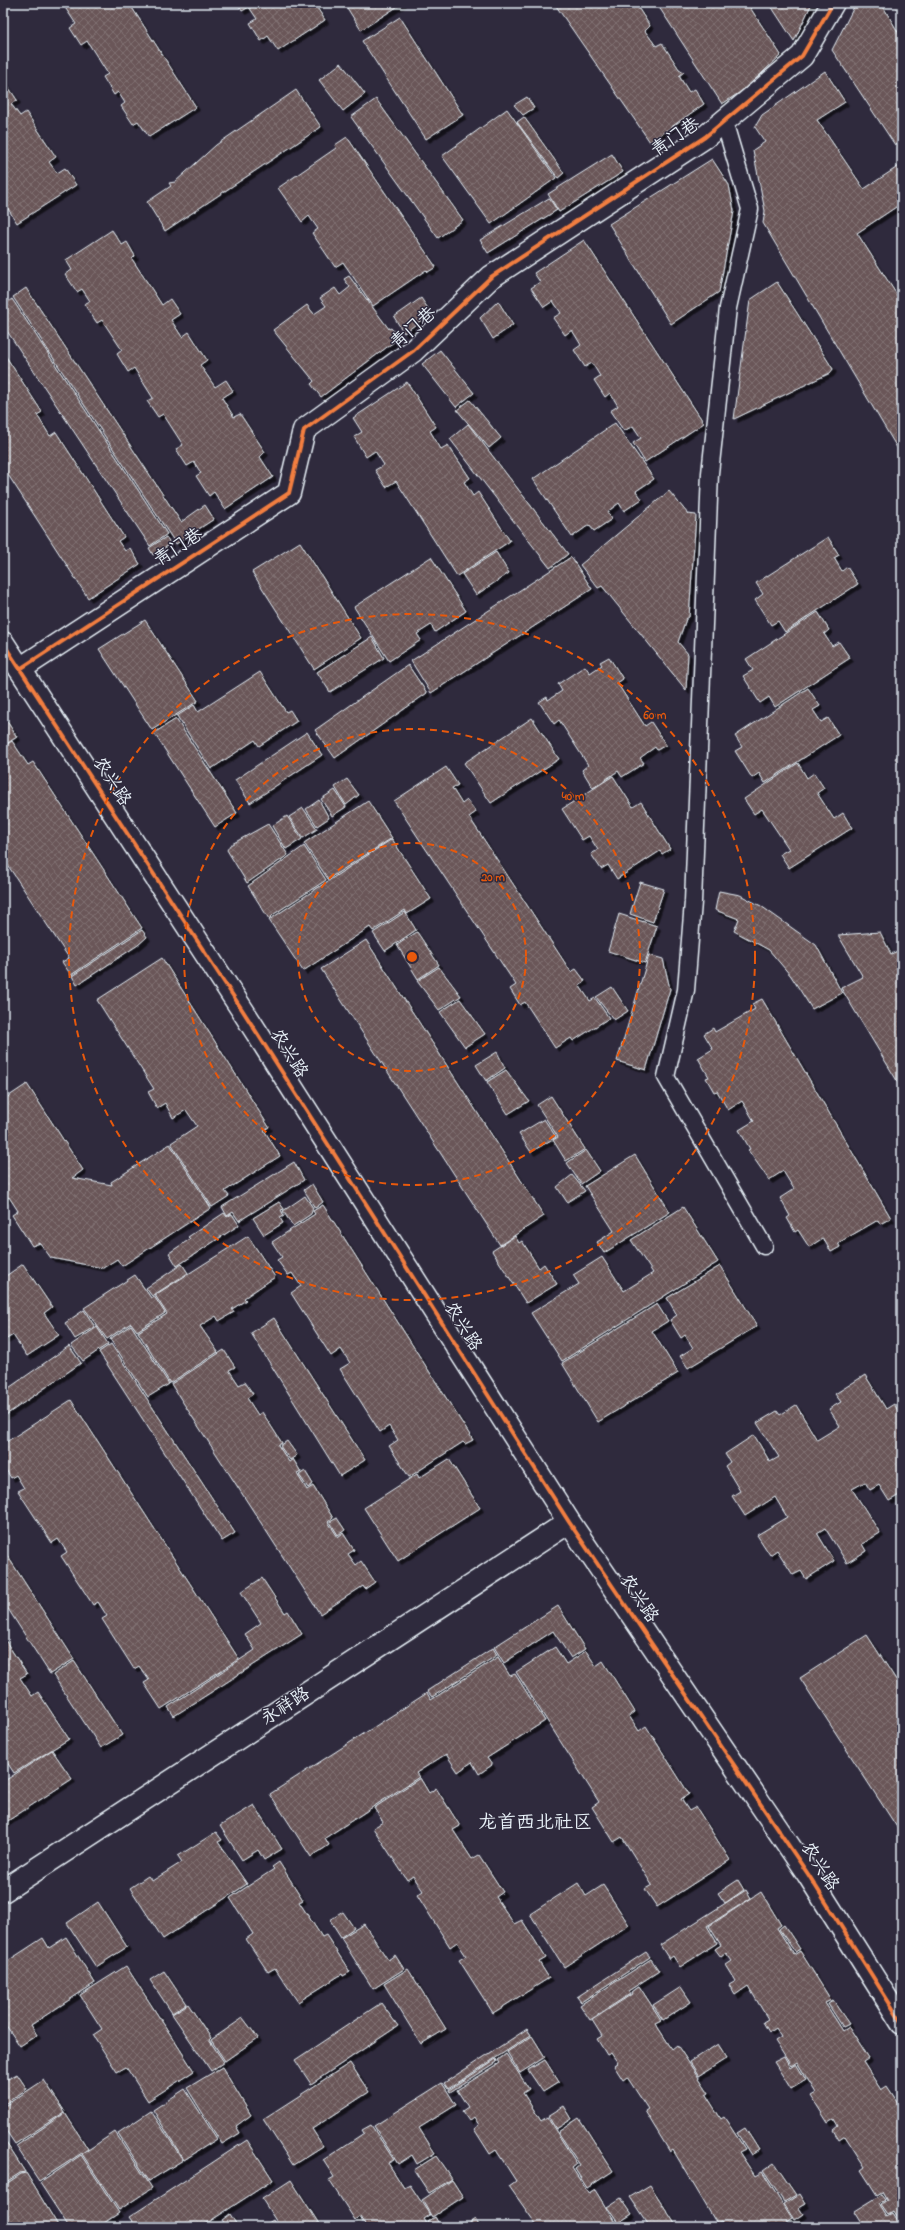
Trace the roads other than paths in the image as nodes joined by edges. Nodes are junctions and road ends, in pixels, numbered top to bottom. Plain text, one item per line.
1 (832, 3) edge
2 (724, 121) junction
3 (3, 643) edge
4 (20, 669) junction
5 (764, 1246) dead end
6 (569, 1522) junction
7 (3, 1891) edge
8 (902, 2023) edge

1 - 2 street, 青门巷
2 - 4 street, 青门巷
2 - 5 lane
3 - 4 street, 农兴路
4 - 6 street, 农兴路
6 - 7 street, 永祥路
6 - 8 street, 农兴路

